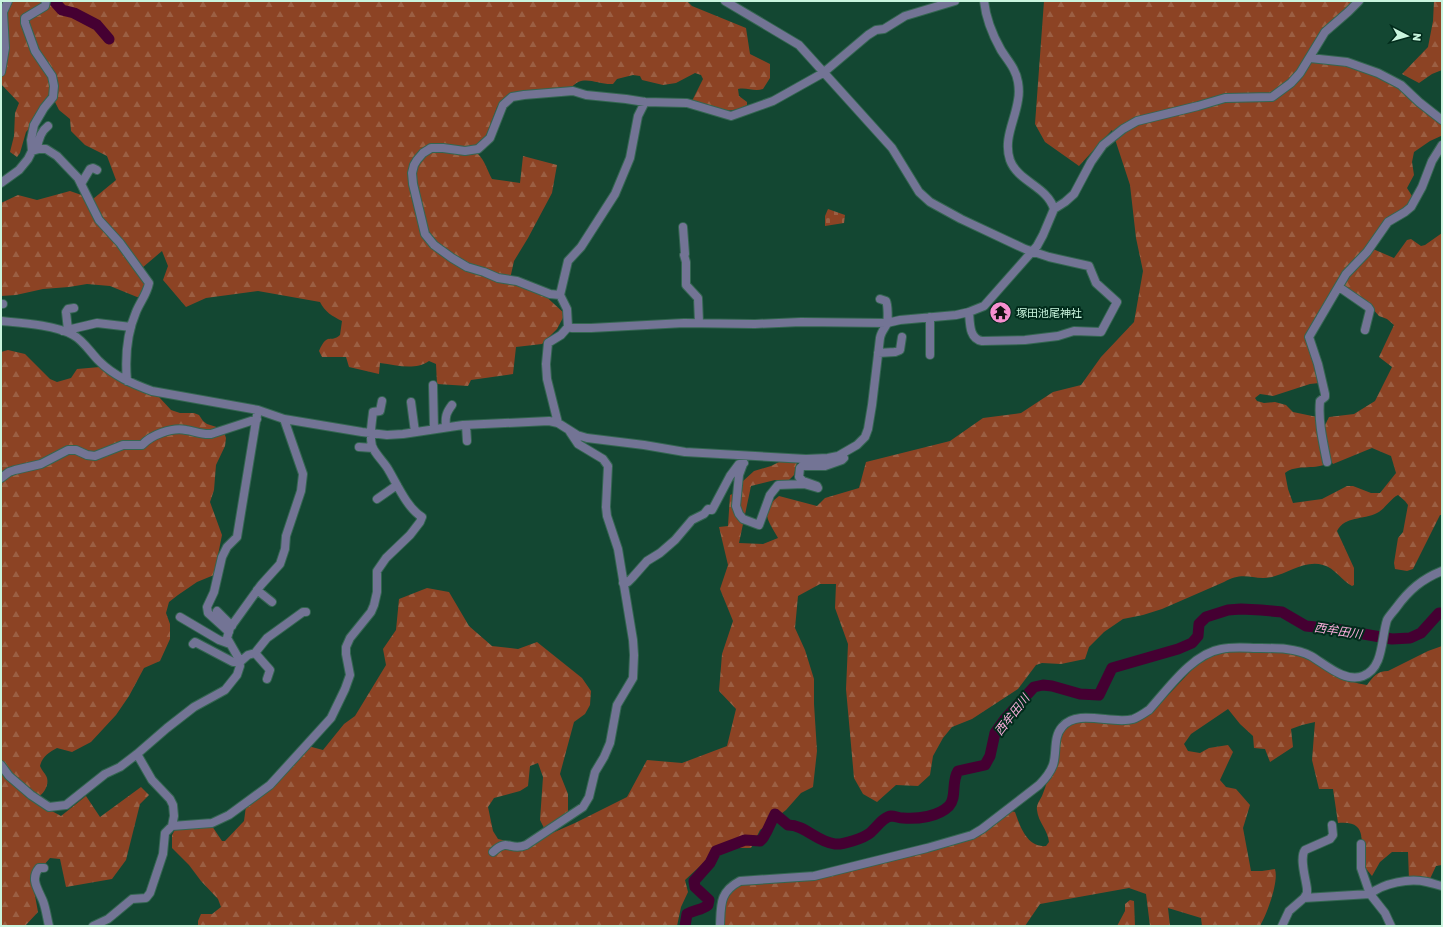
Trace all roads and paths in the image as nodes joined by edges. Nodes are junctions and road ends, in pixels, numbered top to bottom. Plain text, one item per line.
1 (46, 1) edge
2 (725, 1) edge
3 (954, 1) edge
4 (984, 1) edge
5 (1359, 1) edge
6 (5, 2) edge
7 (1310, 58) junction
8 (1, 72) edge
9 (823, 73) junction
10 (645, 102) junction
11 (1442, 120) edge
12 (48, 126) dead end
13 (1442, 145) edge
14 (35, 150) junction
15 (96, 170) dead end
16 (1, 183) edge
17 (81, 184) junction
18 (1054, 209) junction
19 (683, 227) dead end
20 (1031, 250) junction
21 (1339, 287) junction
22 (560, 296) junction
23 (880, 299) dead end
24 (74, 308) dead end
25 (969, 312) junction
26 (930, 317) junction
27 (1, 321) edge
28 (699, 323) junction
29 (887, 323) junction
30 (131, 327) junction
31 (568, 327) junction
32 (65, 330) junction
33 (1365, 330) dead end
34 (902, 337) dead end
35 (878, 353) junction
36 (930, 355) dead end
37 (127, 381) junction
38 (433, 385) dead end
39 (382, 401) dead end
40 (411, 402) dead end
41 (452, 405) dead end
42 (258, 410) junction
43 (284, 418) junction
44 (257, 419) junction
45 (558, 423) junction
46 (466, 425) junction
47 (446, 427) junction
48 (434, 429) junction
49 (568, 430) junction
50 (416, 432) junction
51 (370, 433) junction
52 (467, 441) dead end
53 (359, 447) dead end
54 (373, 448) junction
55 (844, 453) junction
56 (744, 460) junction
57 (1328, 462) dead end
58 (1, 478) edge
59 (397, 485) junction
60 (377, 499) dead end
61 (1442, 571) edge
62 (623, 583) junction
63 (257, 590) junction
64 (272, 602) dead end
65 (217, 611) dead end
66 (306, 612) dead end
67 (180, 617) dead end
68 (230, 629) junction
69 (193, 644) dead end
70 (230, 644) junction
71 (255, 653) junction
72 (240, 662) junction
73 (267, 679) dead end
74 (137, 754) junction
75 (1, 765) edge
76 (1332, 825) dead end
77 (172, 826) junction
78 (1361, 844) dead end
79 (493, 852) dead end
80 (44, 868) dead end
81 (1442, 886) edge
82 (1370, 894) junction
83 (1304, 898) junction
84 (49, 926) edge
85 (93, 926) edge
86 (720, 926) edge
87 (1282, 926) edge
88 (1391, 926) edge

1 - 14 street
2 - 9 street
3 - 9 street
4 - 18 street
5 - 7 street
6 - 8 street
7 - 11 street
7 - 18 street
9 - 10 street
9 - 20 street
10 - 22 street
10 - 22 street
12 - 14 street
13 - 21 street
14 - 16 street
14 - 17 street
15 - 17 street
17 - 30 street
18 - 20 street
19 - 28 street
20 - 25 street
20 - 25 street
21 - 33 street
21 - 57 street
22 - 31 street
23 - 29 street
24 - 32 street
25 - 26 street
26 - 29 street
26 - 36 street
27 - 32 street
28 - 29 street
28 - 31 street
29 - 35 street
30 - 32 street
30 - 37 street
31 - 45 street
32 - 37 street
34 - 35 street
35 - 55 street
37 - 42 street
38 - 48 street
39 - 51 street
40 - 50 street
41 - 47 street
42 - 43 street
42 - 44 street
43 - 51 street
43 - 63 street
44 - 58 street
44 - 68 street
45 - 46 street
45 - 49 street
46 - 47 street
46 - 52 street
47 - 48 street
48 - 50 street
49 - 56 street
49 - 62 street
50 - 51 street
51 - 54 street
53 - 54 street
54 - 59 street
55 - 56 street
55 - 56 street
56 - 62 street
59 - 60 street
59 - 77 street
61 - 86 street
62 - 79 street
63 - 64 street
63 - 68 street
65 - 68 street
66 - 71 street
67 - 70 street
68 - 70 street
69 - 72 street
70 - 72 street
71 - 72 street
71 - 73 street
72 - 74 street
74 - 75 street
74 - 77 street
76 - 83 street
77 - 85 street
78 - 82 street
80 - 84 street
81 - 82 street
82 - 83 street
82 - 88 street
83 - 87 street

